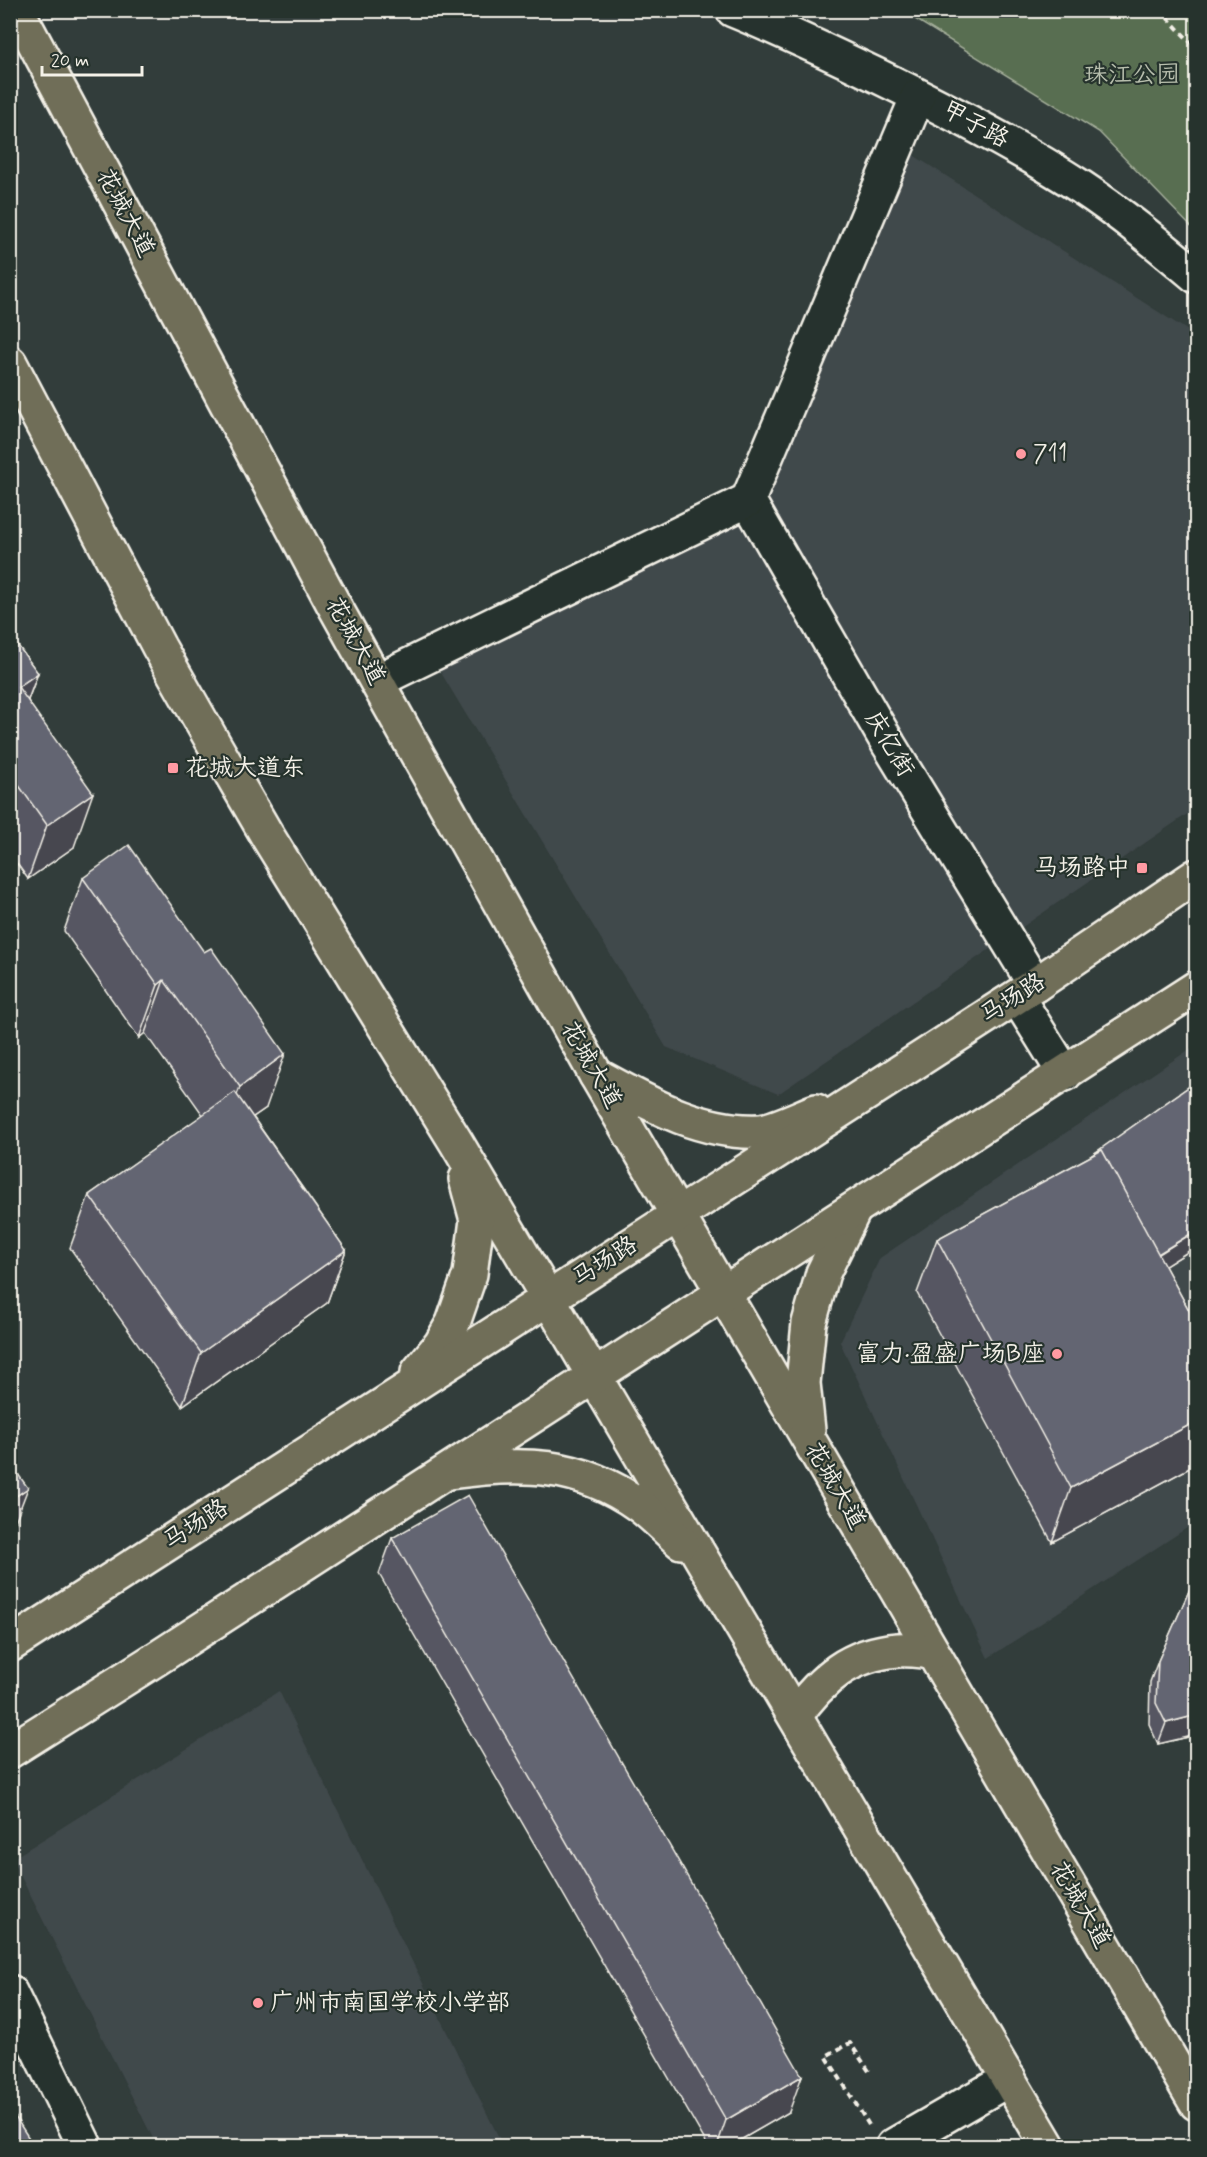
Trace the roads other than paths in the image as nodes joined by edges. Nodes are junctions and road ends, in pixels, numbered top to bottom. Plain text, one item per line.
1 (17, 10) edge
2 (733, 10) edge
3 (918, 96) junction
4 (1197, 276) edge
5 (10, 363) edge
6 (748, 500) junction
7 (380, 680) dead end
8 (1197, 876) edge
9 (1197, 988) edge
10 (1026, 991) junction
11 (1065, 1074) junction
12 (596, 1075) junction
13 (874, 1090) junction
14 (456, 1142) junction
15 (854, 1210) junction
16 (678, 1216) junction
17 (723, 1294) junction
18 (548, 1299) junction
19 (594, 1376) junction
20 (394, 1397) junction
21 (809, 1441) junction
22 (441, 1474) junction
23 (704, 1562) junction
24 (10, 1645) edge
25 (932, 1652) junction
26 (795, 1716) junction
27 (10, 1751) edge
28 (10, 1992) edge
29 (1009, 2079) junction
30 (1197, 2103) edge
31 (881, 2136) edge
32 (85, 2146) edge
33 (1048, 2146) edge

1 - 12 main road, 花城大道
2 - 3 street, 甲子路
3 - 4 street, 甲子路
3 - 6 street
5 - 14 main road
6 - 7 street
6 - 10 street, 庆亿街
8 - 10 main road, 马场路
9 - 11 main road
10 - 11 street, 庆亿街
10 - 13 main road, 马场路
11 - 15 main road
12 - 13 main road
12 - 16 main road, 花城大道
13 - 16 main road, 马场路
14 - 18 main road
14 - 20 main road
15 - 17 main road
15 - 21 main road
16 - 17 main road, 花城大道
16 - 18 main road, 马场路
17 - 19 main road
17 - 21 main road, 花城大道
18 - 19 main road
18 - 20 main road, 马场路
19 - 22 main road
19 - 23 main road
20 - 24 main road, 马场路
21 - 25 main road, 花城大道
22 - 23 main road
22 - 27 main road
23 - 26 main road
25 - 26 main road
25 - 30 main road, 花城大道
26 - 29 main road
28 - 32 street
29 - 31 street
29 - 33 main road

